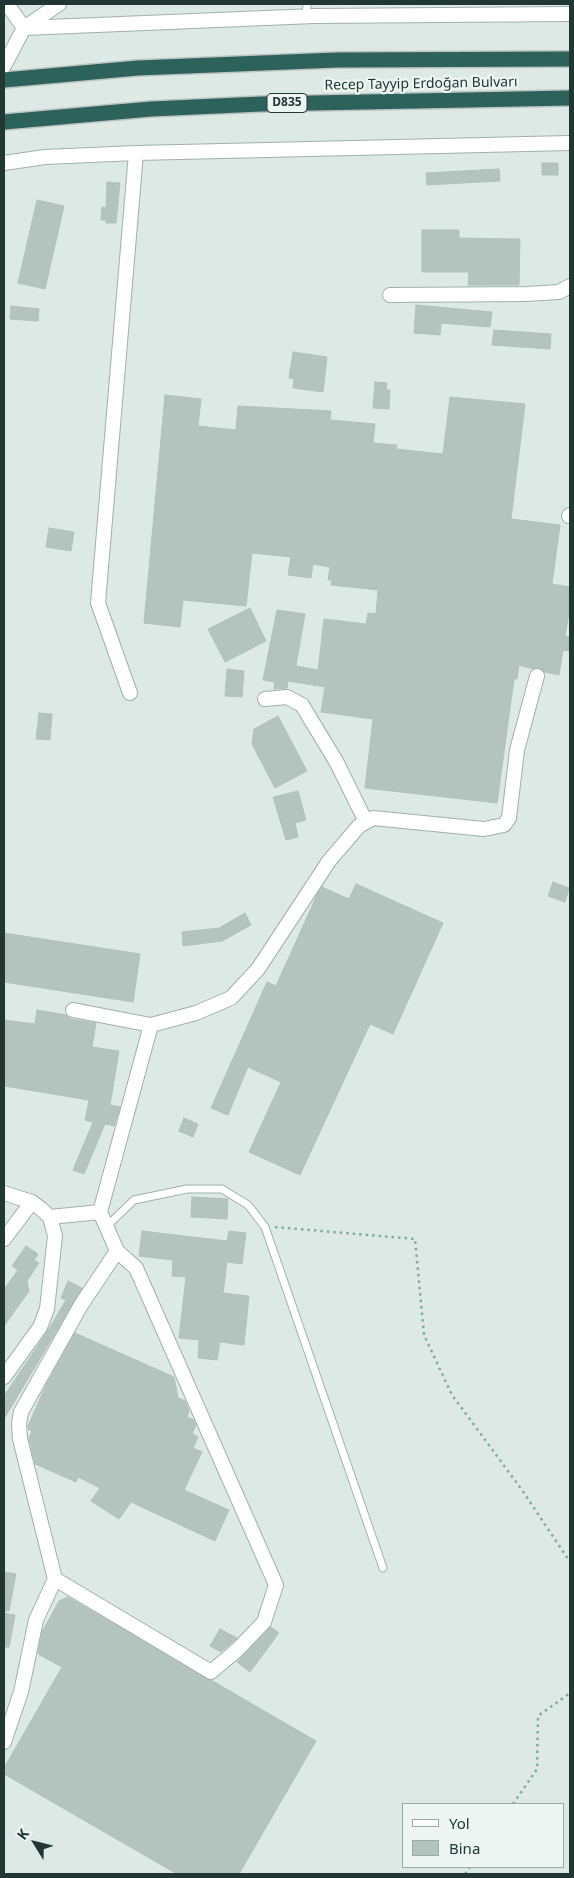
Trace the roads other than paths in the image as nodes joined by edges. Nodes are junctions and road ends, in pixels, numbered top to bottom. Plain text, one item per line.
1 (7, 4) edge
2 (59, 4) edge
3 (447, 9) edge
4 (306, 10) edge
5 (570, 14) edge
6 (24, 28) junction
7 (570, 59) edge
8 (4, 66) edge
9 (4, 80) edge
10 (570, 98) edge
11 (4, 122) edge
12 (570, 143) edge
13 (136, 153) junction
14 (4, 163) edge
15 (570, 286) edge
16 (390, 295) dead end
17 (537, 676) dead end
18 (130, 693) dead end
19 (265, 699) dead end
20 (366, 822) junction
21 (73, 1010) dead end
22 (151, 1025) junction
23 (4, 1193) edge
24 (32, 1202) junction
25 (100, 1212) junction
26 (50, 1217) junction
27 (108, 1225) junction
28 (4, 1239) edge
29 (117, 1251) junction
30 (4, 1377) edge
31 (383, 1568) dead end
32 (55, 1580) junction
33 (4, 1742) edge

1 - 6 street
2 - 6 street
3 - 4 street
3 - 5 street
4 - 6 street
6 - 8 street
7 - 9 highway, Recep Tayyip Erdoğan Bulvarı
10 - 11 highway, Recep Tayyip Erdoğan Bulvarı / D835
12 - 13 street
13 - 14 street
13 - 18 street
15 - 16 street
17 - 20 street
19 - 20 street
20 - 22 street
21 - 22 street
22 - 25 street
23 - 24 street
24 - 26 street
24 - 28 street
25 - 26 street
25 - 27 street
26 - 30 street
27 - 29 street
27 - 31 lane
29 - 32 street
29 - 32 street
32 - 33 street

